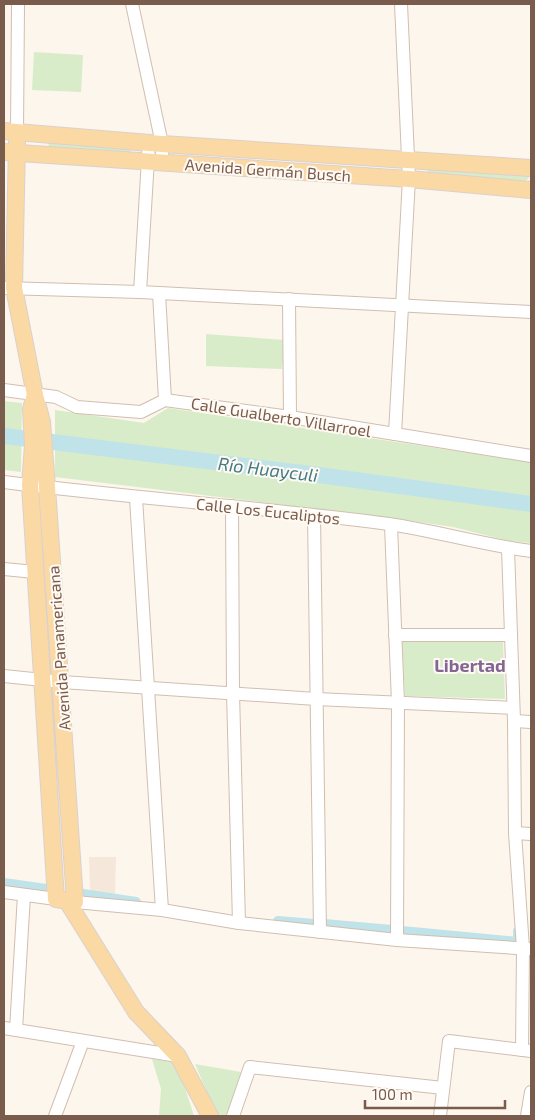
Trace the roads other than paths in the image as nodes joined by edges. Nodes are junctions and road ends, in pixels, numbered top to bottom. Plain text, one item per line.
1 (18, 4) edge
2 (132, 4) edge
3 (401, 4) edge
4 (10, 132) edge
5 (156, 143) junction
6 (10, 152) edge
7 (408, 159) junction
8 (155, 163) junction
9 (531, 168) edge
10 (409, 179) junction
11 (531, 190) edge
12 (9, 288) edge
13 (140, 292) junction
14 (159, 293) junction
15 (289, 300) junction
16 (403, 305) junction
17 (531, 312) edge
18 (4, 390) edge
19 (35, 394) junction
20 (165, 400) junction
21 (290, 417) junction
22 (395, 434) junction
23 (38, 445) junction
24 (531, 456) edge
25 (4, 482) edge
26 (30, 486) junction
27 (48, 487) junction
28 (136, 498) junction
29 (232, 506) junction
30 (314, 516) junction
31 (391, 525) junction
32 (508, 548) junction
33 (531, 550) edge
34 (4, 569) edge
35 (35, 572) junction
36 (511, 634) junction
37 (395, 635) junction
38 (4, 676) edge
39 (42, 680) junction
40 (62, 682) junction
41 (148, 687) junction
42 (232, 692) junction
43 (316, 699) junction
44 (398, 703) junction
45 (514, 714) junction
46 (531, 722) edge
47 (515, 833) junction
48 (531, 834) edge
49 (4, 892) edge
50 (24, 895) junction
51 (66, 901) junction
52 (162, 910) junction
53 (239, 923) junction
54 (320, 932) junction
55 (397, 940) junction
56 (527, 948) edge
57 (7, 1030) edge
58 (527, 1030) edge
59 (82, 1041) junction
60 (527, 1050) edge
61 (178, 1056) junction
62 (443, 1088) junction
63 (531, 1092) edge
64 (55, 1116) edge
65 (210, 1116) edge
66 (233, 1116) edge
67 (440, 1116) edge
68 (527, 1116) edge

1 - 4 street, Avenida Panamericana
2 - 5 street
3 - 7 street
4 - 5 main road, Avenida Germán Busch
4 - 6 main road, Avenida Panamericana
5 - 7 main road, Avenida Germán Busch
5 - 8 street
6 - 8 main road, Avenida Germán Busch
6 - 12 main road, Avenida Panamericana
7 - 9 main road, Avenida Germán Busch
7 - 10 street
8 - 10 main road, Avenida Germán Busch
8 - 13 street
10 - 11 main road, Avenida Germán Busch
10 - 16 street
12 - 13 street
12 - 19 main road, Avenida Panamericana
13 - 14 street
14 - 15 street
14 - 20 street
15 - 16 street
15 - 21 street
16 - 17 street
16 - 22 street
18 - 19 street
19 - 20 street
19 - 23 main road, Avenida Panamericana
20 - 21 street, Calle Gualberto Villarroel
21 - 22 street, Calle Gualberto Villarroel
22 - 24 street, Calle Gualberto Villarroel
23 - 26 main road, Avenida Panamericana
23 - 27 main road, Avenida Panamericana
25 - 26 street, Calle Los Eucaliptos
26 - 27 street, Calle Los Eucaliptos
26 - 35 main road, Avenida Panamericana
27 - 28 street, Calle Los Eucaliptos
27 - 40 main road, Avenida Panamericana
28 - 29 street, Calle Los Eucaliptos
28 - 41 street
29 - 30 street, Calle Los Eucaliptos
29 - 42 street
30 - 31 street, Calle Los Eucaliptos
30 - 43 street
31 - 32 street, Calle Los Eucaliptos
31 - 37 street
32 - 33 street, Calle Los Eucaliptos
32 - 36 street
34 - 35 street
35 - 39 main road, Avenida Panamericana
36 - 37 street
36 - 45 street
37 - 44 street
38 - 39 street
39 - 40 street
39 - 51 main road, Avenida Panamericana
40 - 41 street
40 - 51 main road, Avenida Panamericana
41 - 42 street
41 - 52 street
42 - 43 street
42 - 53 street
43 - 44 street
43 - 54 street
44 - 45 street
44 - 55 street
45 - 46 street
45 - 47 street
47 - 48 street
47 - 56 street
49 - 50 street
50 - 51 street
50 - 57 street
51 - 52 street
51 - 61 main road, Avenida Panamericana
52 - 53 street
53 - 54 street
54 - 55 street
55 - 56 street
56 - 58 street
57 - 59 street
58 - 60 street
59 - 61 street
59 - 64 street
60 - 62 street
61 - 65 main road, Avenida Panamericana
62 - 66 street
62 - 67 street
63 - 68 street

